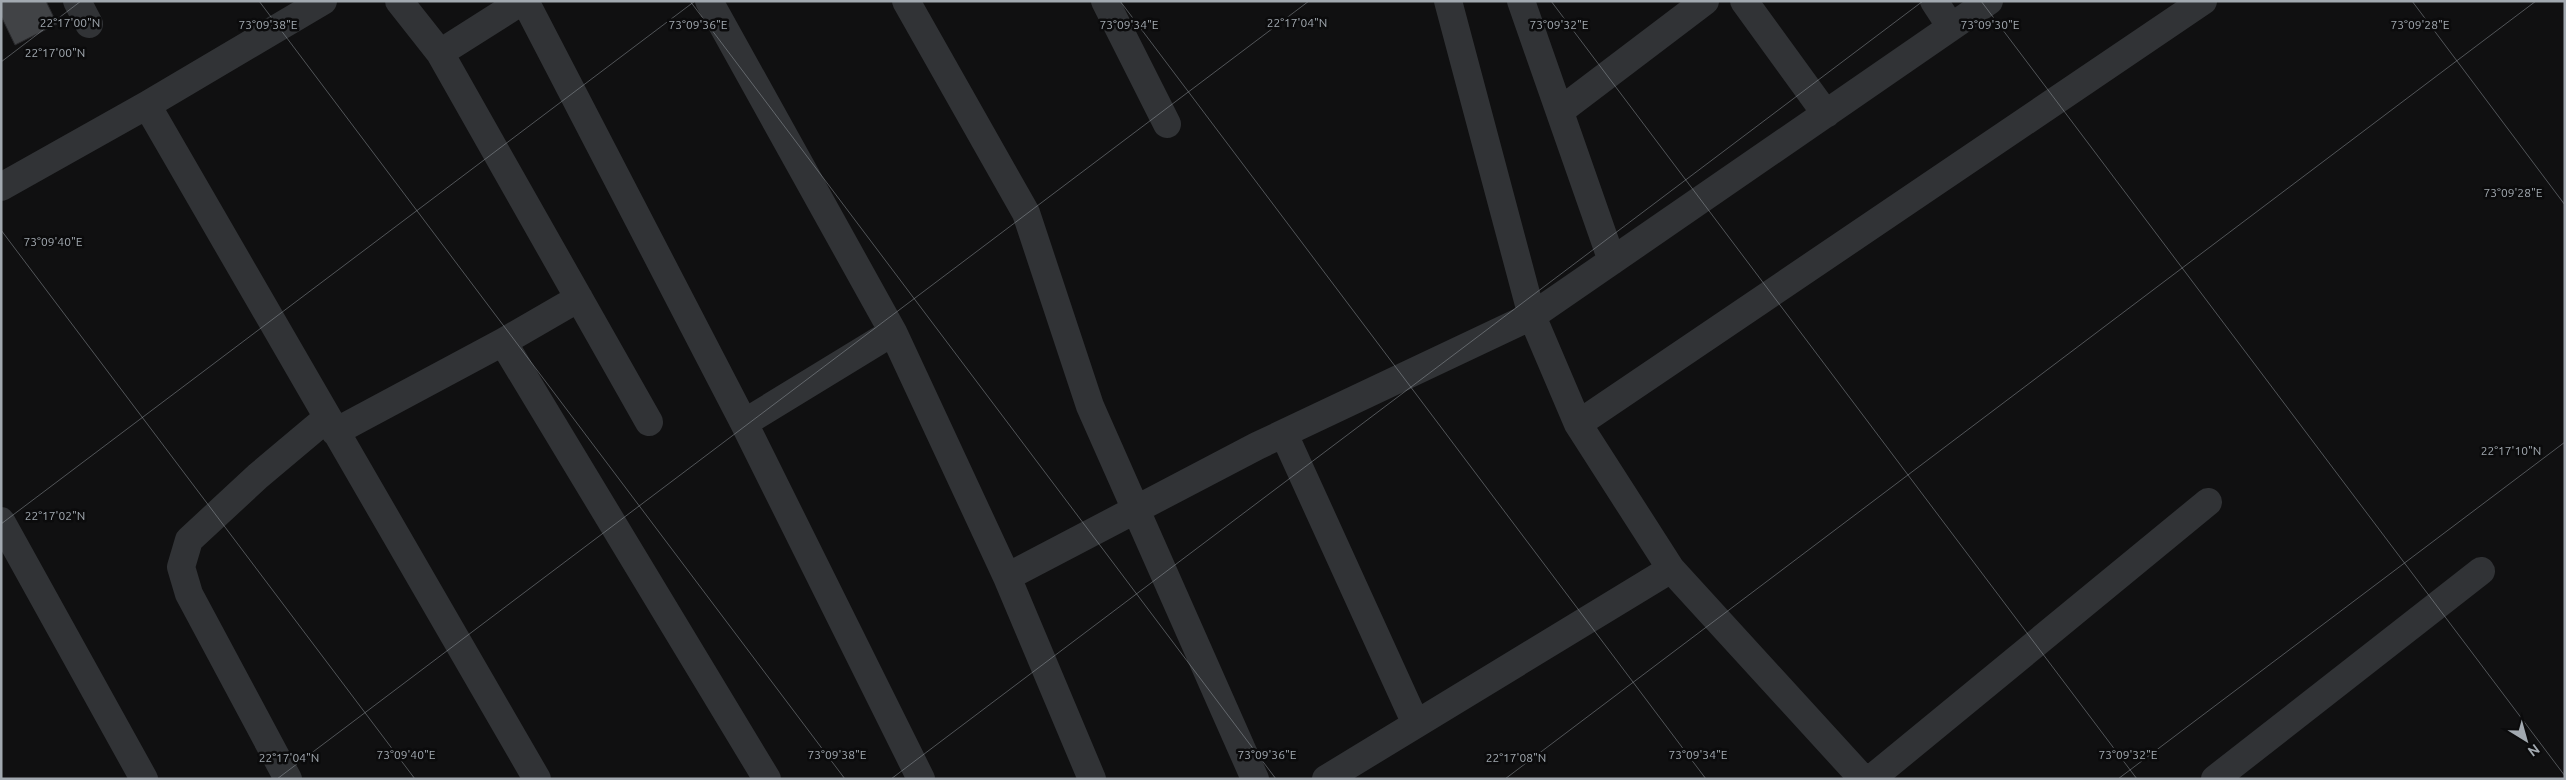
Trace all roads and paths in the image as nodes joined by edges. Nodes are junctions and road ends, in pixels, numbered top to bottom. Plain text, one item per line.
1 (323, 1) edge
2 (399, 1) edge
3 (524, 1) edge
4 (709, 1) edge
5 (906, 1) edge
6 (1105, 1) edge
7 (1521, 1) edge
8 (1705, 1) edge
9 (1744, 1) edge
10 (1934, 1) edge
11 (1989, 1) edge
12 (2203, 1) edge
13 (1453, 4) edge
14 (1951, 27) junction
15 (440, 53) junction
16 (148, 105) junction
17 (1560, 111) junction
18 (1826, 114) junction
19 (1166, 124) dead end
20 (1, 187) edge
21 (1612, 261) junction
22 (579, 298) junction
23 (1532, 316) junction
24 (892, 332) junction
25 (503, 342) junction
26 (649, 422) dead end
27 (744, 423) junction
28 (1578, 424) junction
29 (331, 425) junction
30 (1284, 434) junction
31 (2208, 502) dead end
32 (1137, 509) junction
33 (1, 521) edge
34 (1671, 570) junction
35 (2481, 571) dead end
36 (1007, 577) junction
37 (1416, 724) junction
38 (144, 779) edge
39 (288, 779) edge
40 (537, 779) edge
41 (768, 779) edge
42 (921, 779) edge
43 (1092, 779) edge
44 (1255, 779) edge
45 (1326, 779) edge
46 (1863, 779) edge
47 (1871, 779) edge
48 (2215, 779) edge

1 - 16 street
2 - 15 street
3 - 15 street
3 - 27 street
4 - 24 street
5 - 32 street
6 - 19 street
7 - 17 street
8 - 17 street
9 - 18 street
10 - 14 street
11 - 14 street
12 - 28 street
13 - 23 street
14 - 18 street
15 - 22 street
16 - 20 street
16 - 29 street
17 - 21 street
18 - 21 street
21 - 23 street
22 - 25 street
22 - 26 street
23 - 28 street
23 - 30 street
24 - 27 street
24 - 36 street
25 - 29 street
25 - 41 street
27 - 42 street
28 - 34 street
29 - 39 street
29 - 40 street
30 - 32 street
30 - 37 street
31 - 47 street
32 - 36 street
32 - 44 street
33 - 38 street
34 - 37 street
34 - 46 street
35 - 48 street
36 - 43 street
37 - 45 street

